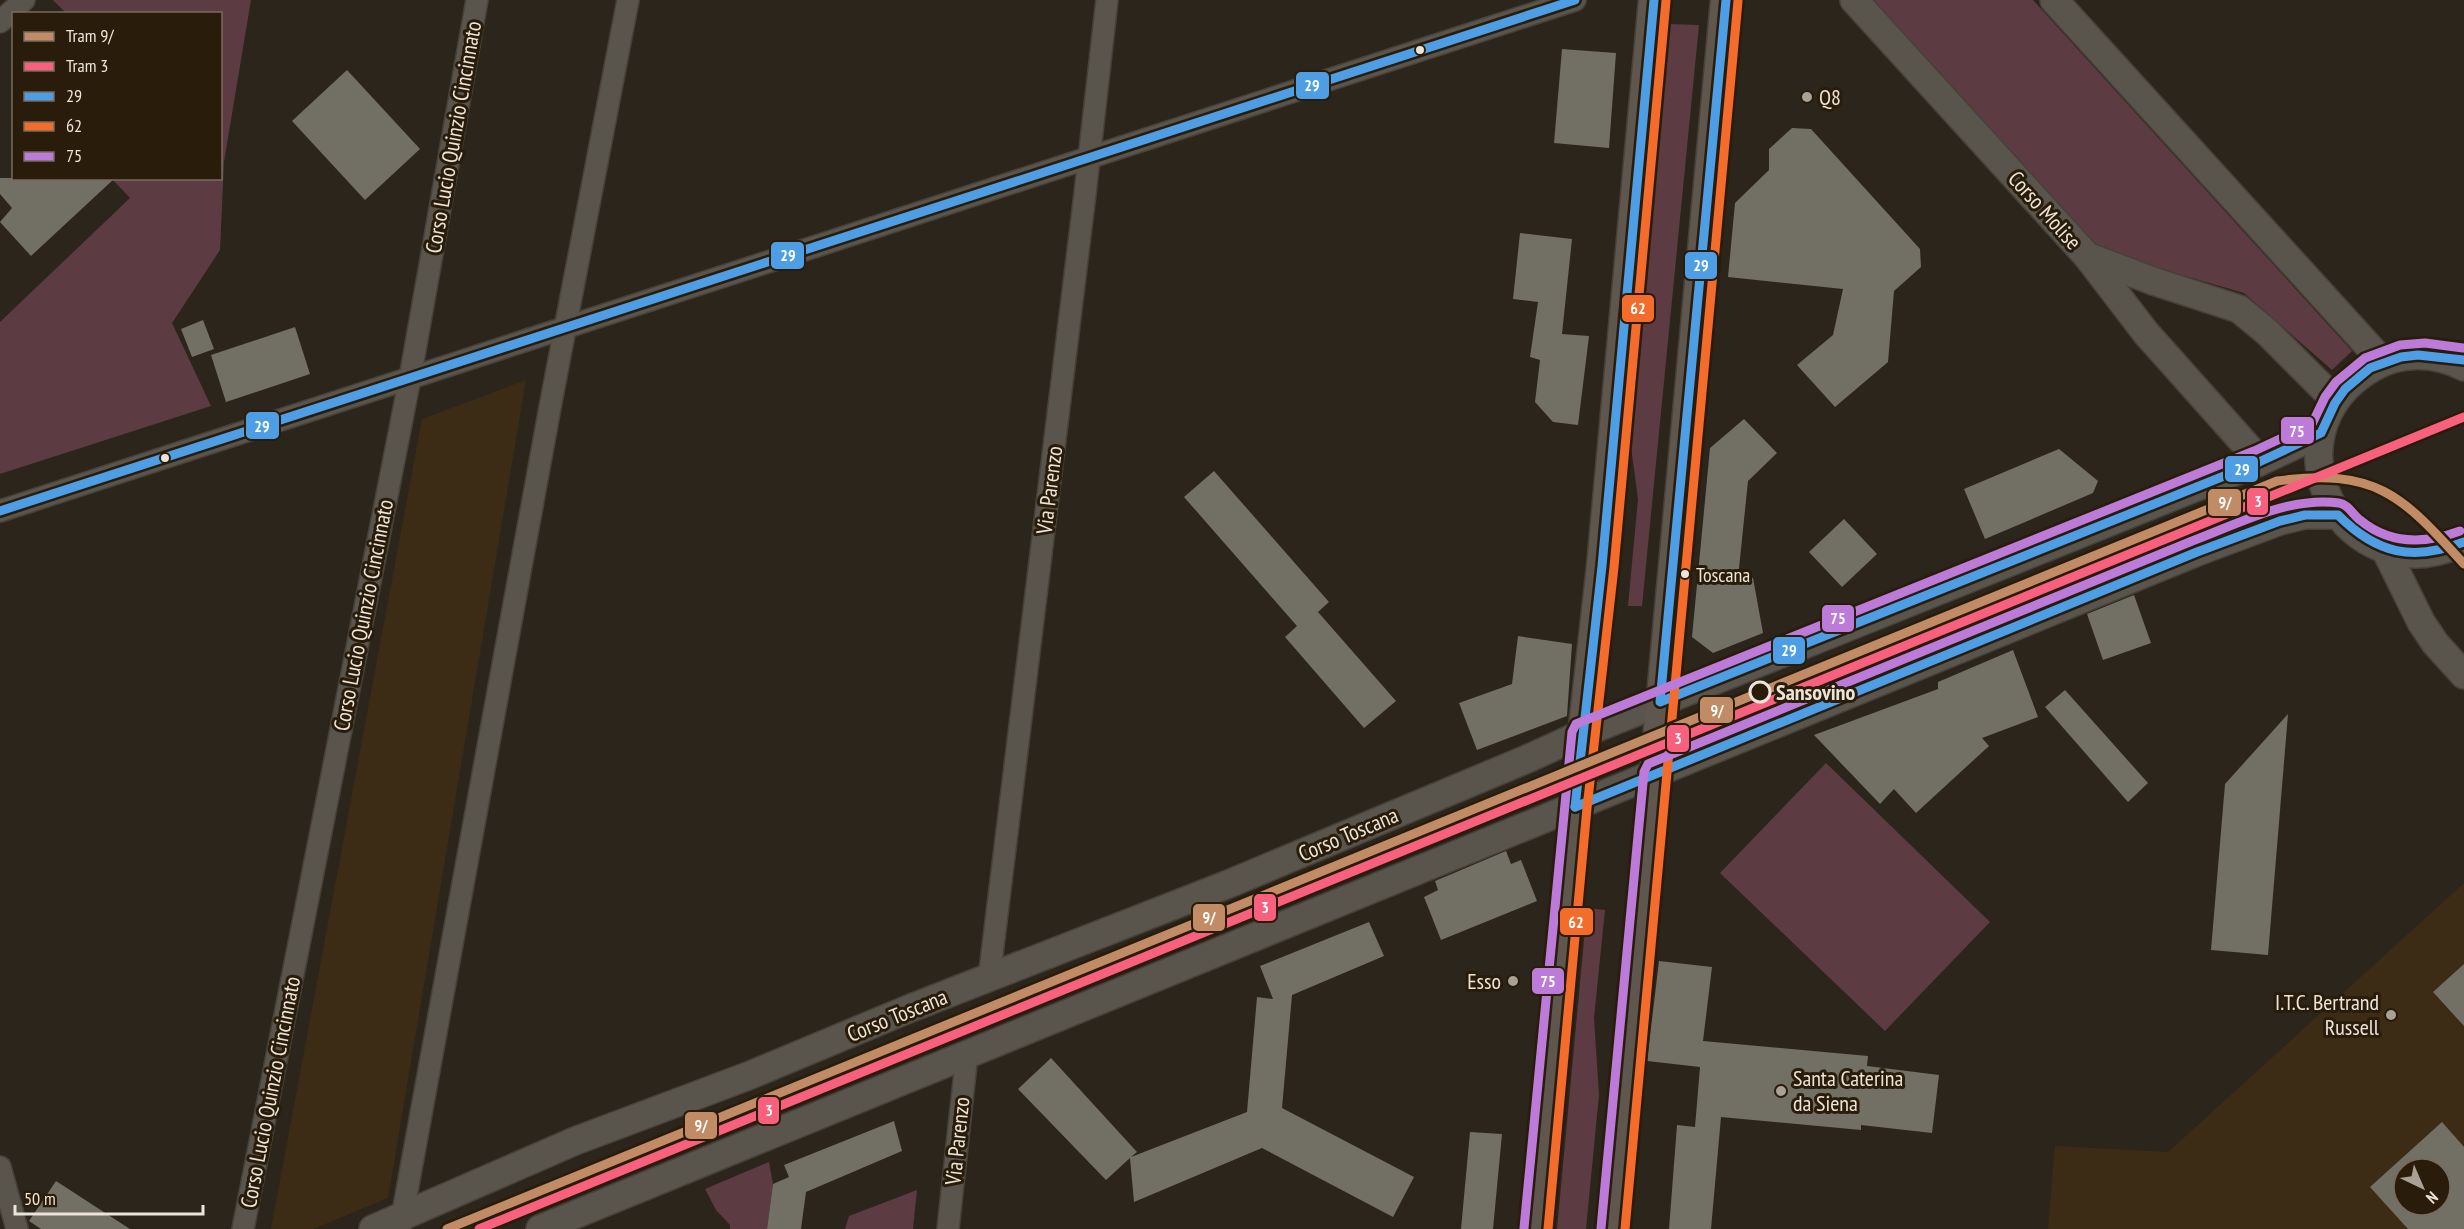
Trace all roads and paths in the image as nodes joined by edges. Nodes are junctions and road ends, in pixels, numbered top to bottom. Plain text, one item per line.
1 (24, 0) edge
2 (477, 0) edge
3 (628, 0) edge
4 (1107, 0) edge
5 (1575, 0) edge
6 (1654, 0) edge
7 (1726, 0) edge
8 (1854, 0) edge
9 (2054, 0) edge
10 (0, 22) edge
11 (1090, 157) junction
12 (2087, 256) junction
13 (565, 328) junction
14 (2383, 362) junction
15 (2461, 363) edge
16 (410, 378) junction
17 (2335, 400) junction
18 (2320, 433) junction
19 (2259, 462) junction
20 (0, 511) edge
21 (2338, 515) junction
22 (2464, 542) edge
23 (2385, 549) junction
24 (2464, 675) edge
25 (1660, 702) junction
26 (1584, 733) junction
27 (1656, 773) junction
28 (1575, 807) junction
29 (989, 979) junction
30 (967, 1054) junction
31 (0, 1167) edge
32 (401, 1223) edge
33 (17, 1229) edge
34 (243, 1229) edge
35 (373, 1229) edge
36 (540, 1229) edge
37 (948, 1229) edge
38 (1536, 1229) edge
39 (1613, 1229) edge

1 - 10 street
2 - 16 street, Corso Lucio Quinzio Cincinnato
3 - 13 street
4 - 11 street, Via Parenzo
5 - 11 street
6 - 26 main road
7 - 25 main road
8 - 12 street, Corso Molise
9 - 14 street
11 - 13 street
11 - 29 street, Via Parenzo
12 - 17 street, Corso Molise
12 - 19 street
13 - 16 street
13 - 32 street
14 - 15 street
14 - 17 street
16 - 20 street
16 - 34 street, Corso Lucio Quinzio Cincinnato
17 - 18 street
18 - 19 street, Corso Toscana
18 - 21 street
19 - 25 street, Corso Toscana
21 - 23 street
21 - 27 street
22 - 23 street
23 - 24 street
25 - 26 street, Corso Toscana
25 - 27 main road
26 - 28 main road
26 - 29 street, Corso Toscana
27 - 28 street
27 - 39 main road
28 - 30 street
28 - 38 main road
29 - 32 street, Corso Toscana
30 - 36 street
30 - 37 street, Via Parenzo
31 - 33 street
32 - 35 street, Corso Toscana

